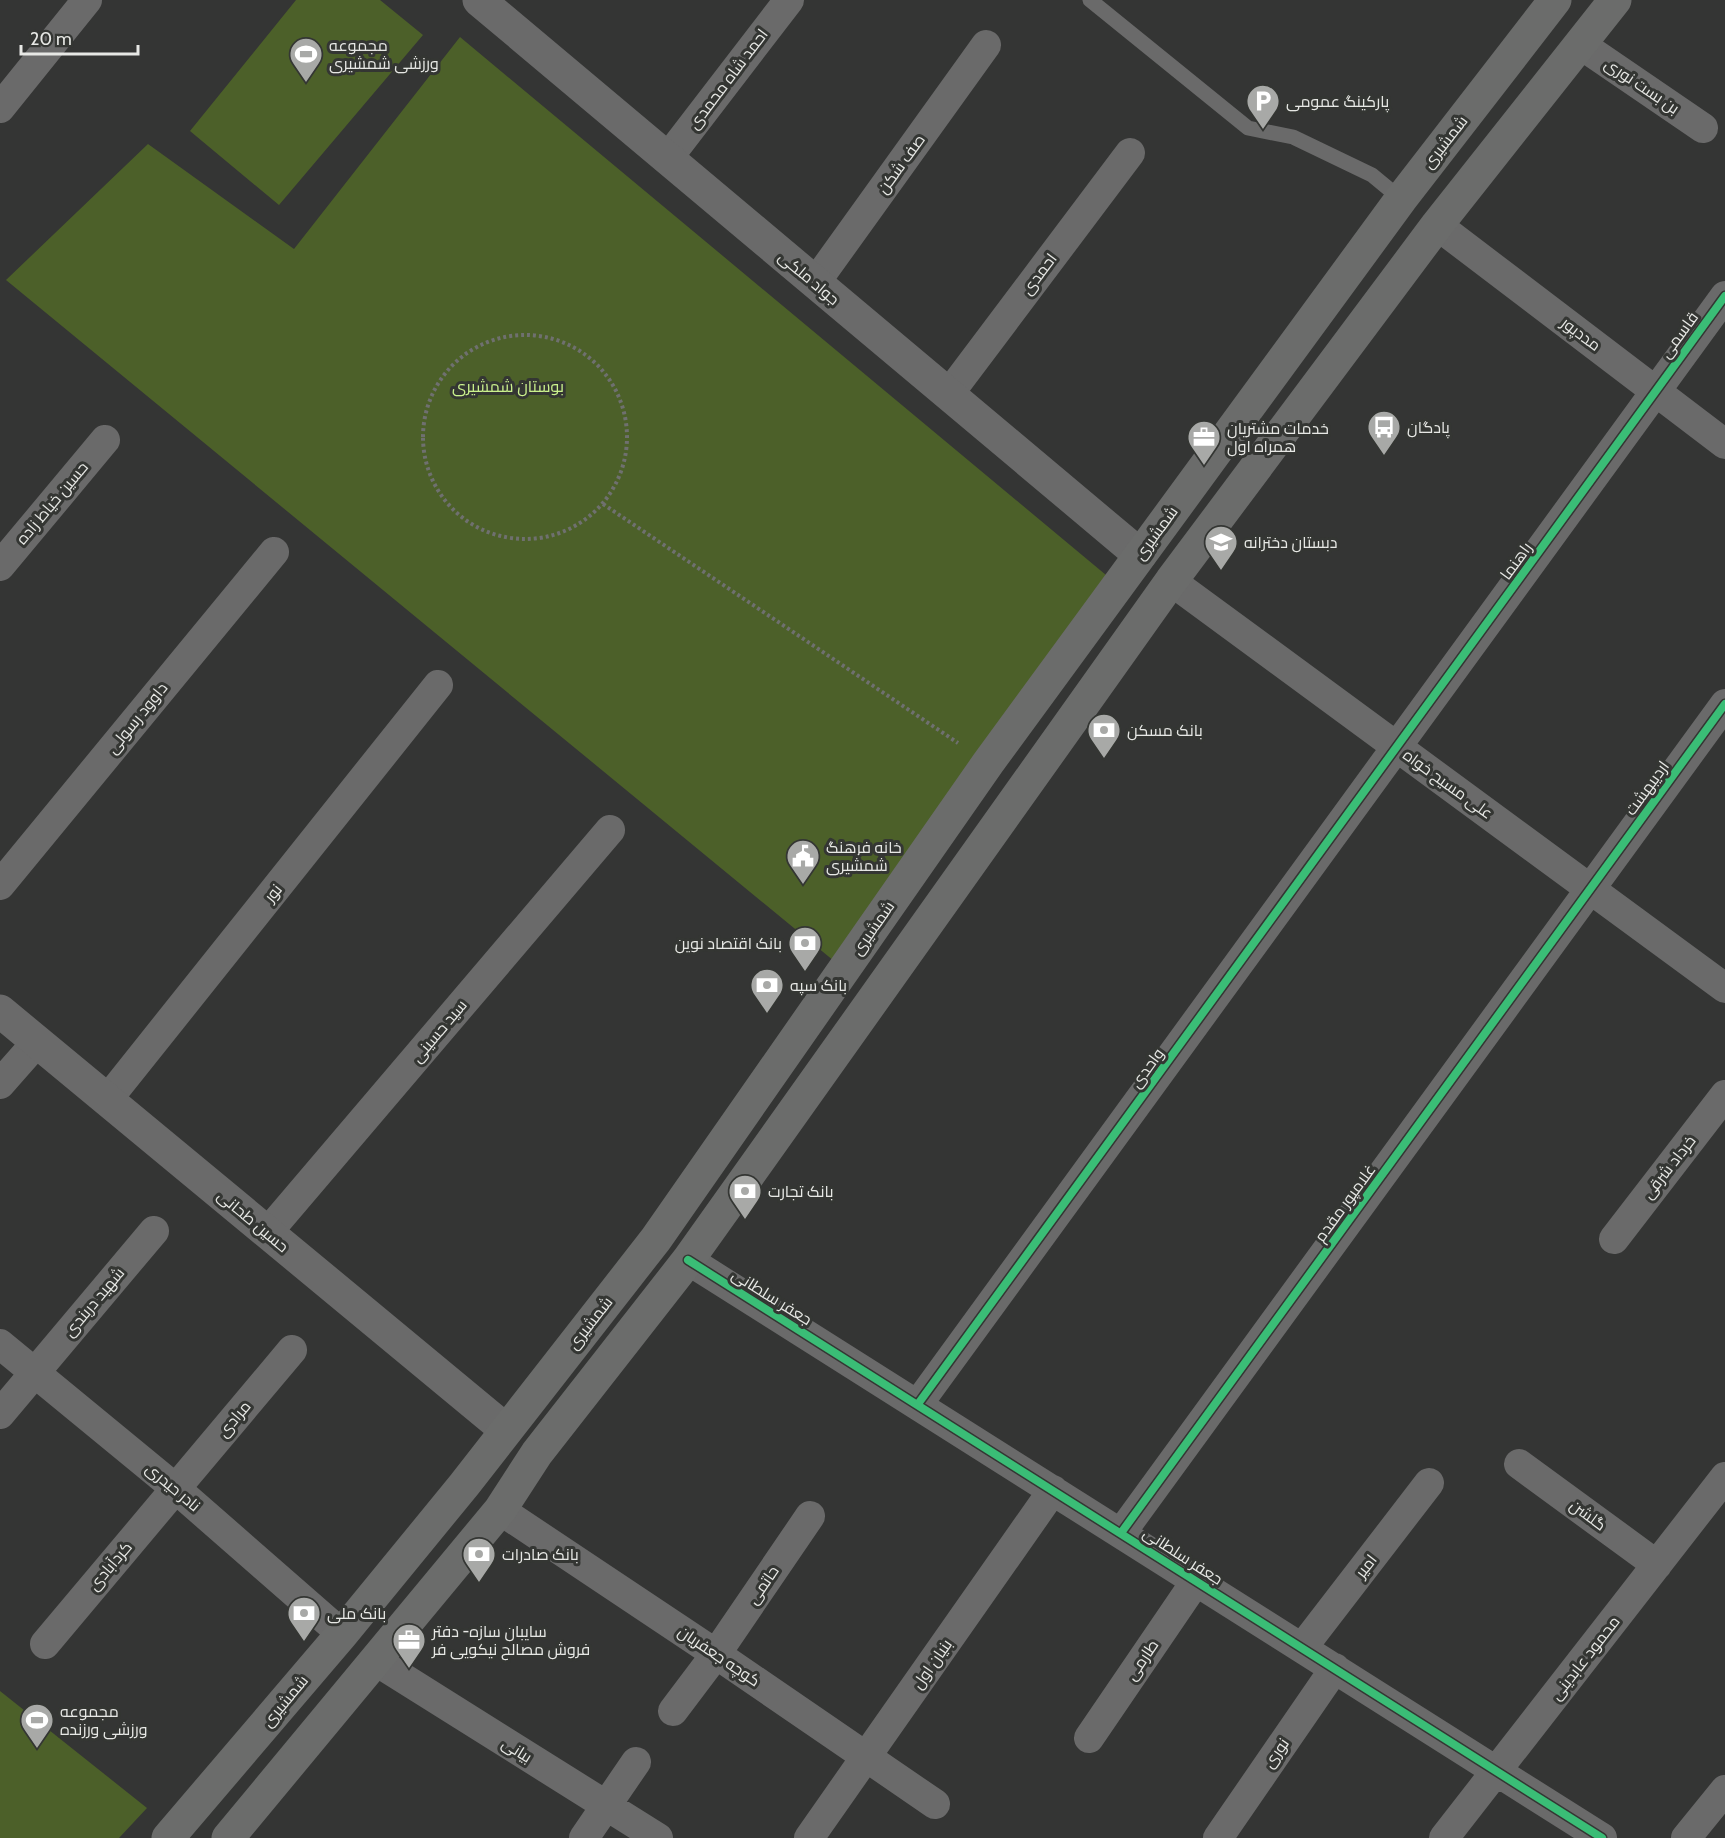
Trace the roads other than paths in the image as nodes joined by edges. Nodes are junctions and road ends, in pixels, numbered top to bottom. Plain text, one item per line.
1 (87, 0) edge
2 (789, 0) edge
3 (1090, 0) edge
4 (1615, 0) edge
5 (491, 4) edge
6 (1549, 7) edge
7 (1580, 44) junction
8 (986, 45) dead end
9 (0, 108) edge
10 (1703, 128) dead end
11 (1130, 153) dead end
12 (667, 159) junction
13 (1401, 199) junction
14 (1437, 225) junction
15 (815, 283) junction
16 (1725, 296) edge
17 (1655, 391) junction
18 (948, 395) junction
19 (105, 440) dead end
20 (1725, 444) edge
21 (274, 552) dead end
22 (1140, 555) junction
23 (0, 566) edge
24 (1171, 580) junction
25 (438, 685) dead end
26 (1725, 704) edge
27 (1398, 747) junction
28 (610, 830) dead end
29 (0, 885) edge
30 (1590, 888) junction
31 (1725, 988) edge
32 (0, 1011) edge
33 (37, 1042) junction
34 (0, 1084) edge
35 (1725, 1095) edge
36 (107, 1100) junction
37 (154, 1231) dead end
38 (267, 1233) junction
39 (656, 1239) junction
40 (1614, 1239) dead end
41 (688, 1260) junction
42 (0, 1344) edge
43 (292, 1350) dead end
44 (35, 1372) junction
45 (918, 1404) junction
46 (0, 1414) edge
47 (506, 1430) junction
48 (537, 1453) junction
49 (1519, 1464) dead end
50 (1725, 1477) edge
51 (1430, 1483) dead end
52 (464, 1485) junction
53 (175, 1488) junction
54 (1053, 1490) junction
55 (500, 1510) junction
56 (810, 1516) dead end
57 (1121, 1533) junction
58 (1657, 1565) junction
59 (1196, 1581) junction
60 (342, 1634) junction
61 (45, 1644) dead end
62 (1302, 1648) junction
63 (716, 1654) junction
64 (376, 1660) junction
65 (1335, 1668) junction
66 (673, 1712) dead end
67 (1089, 1738) dead end
68 (867, 1758) junction
69 (636, 1762) dead end
70 (1497, 1771) junction
71 (1725, 1790) edge
72 (935, 1804) dead end
73 (607, 1806) junction
74 (195, 1807) junction
75 (234, 1836) edge
76 (168, 1838) edge
77 (584, 1838) edge
78 (658, 1838) edge
79 (809, 1838) edge
80 (1218, 1838) edge
81 (1444, 1838) edge
82 (1602, 1838) edge
83 (1686, 1838) edge

1 - 9 street
2 - 12 street, احمد شاه محمدی
3 - 13 lane
4 - 7 main road
5 - 12 street, جواد ملکی
6 - 7 main road
6 - 13 main road, شمشیری
7 - 10 street, بن بست نوری
7 - 14 main road
8 - 15 street, صف شکن
11 - 18 street, احمدی
12 - 15 street, جواد ملکی
13 - 14 main road
13 - 22 main road, شمشیری
14 - 17 street, مددپور
14 - 24 main road
15 - 18 street, جواد ملکی
16 - 17 street, قاسمی
17 - 20 street, مددپور
17 - 27 street, راهنما
18 - 22 street, جواد ملکی
19 - 23 street, حسین خیاط زاده
21 - 29 street, داوود رسولی
22 - 24 main road
22 - 39 main road, شمشیری
24 - 27 street, علی مسیح خواه
24 - 41 main road
25 - 36 street, نور
26 - 30 street, اردیبهشت
27 - 30 street, علی مسیح خواه
27 - 45 street, واحدی
28 - 38 street, سید حسینی
30 - 31 street, علی مسیح خواه
30 - 57 street, غلامپور مقدم
32 - 33 street, حسین طحانی
33 - 34 street
33 - 36 street, حسین طحانی
35 - 40 street, خرداد شرقی
36 - 38 street, حسین طحانی
37 - 44 street, شهید دربندی
38 - 47 street, حسین طحانی
39 - 41 main road
39 - 47 main road, شمشیری
41 - 45 street, جعفر سلطانی
41 - 48 main road
42 - 44 street, نادر حیدری
43 - 53 street, مرادی
44 - 46 street, شهید دربندی
44 - 53 street, نادر حیدری
45 - 54 street, جعفر سلطانی
47 - 48 main road
47 - 52 main road, شمشیری
48 - 55 main road
49 - 58 street, گلشن
50 - 58 street, محمود عابدینی
51 - 62 street, امیر
52 - 55 main road
52 - 60 main road, شمشیری
53 - 60 street, نادر حیدری
53 - 61 street, کردآبادی
54 - 57 street, جعفر سلطانی
54 - 68 street, بنیان اول
55 - 63 street, کوچه جعفریان
55 - 64 main road
56 - 63 street, حاتمی
57 - 59 street, جعفر سلطانی
58 - 70 street, محمود عابدینی
59 - 62 street, جعفر سلطانی
59 - 67 street, طارمی
60 - 64 main road
60 - 74 main road, شمشیری
62 - 65 street, جعفر سلطانی
63 - 66 street, حاتمی
63 - 68 street, کوچه جعفریان
64 - 73 street, بیانی
64 - 75 main road
65 - 70 street, جعفر سلطانی
65 - 80 street, نوری
68 - 72 street, کوچه جعفریان
68 - 79 street, بنیان اول
69 - 73 street
70 - 81 street, محمود عابدینی
70 - 82 street, جعفر سلطانی
71 - 83 street
73 - 77 street
73 - 78 street, بیانی
74 - 75 main road
74 - 76 main road, شمشیری

